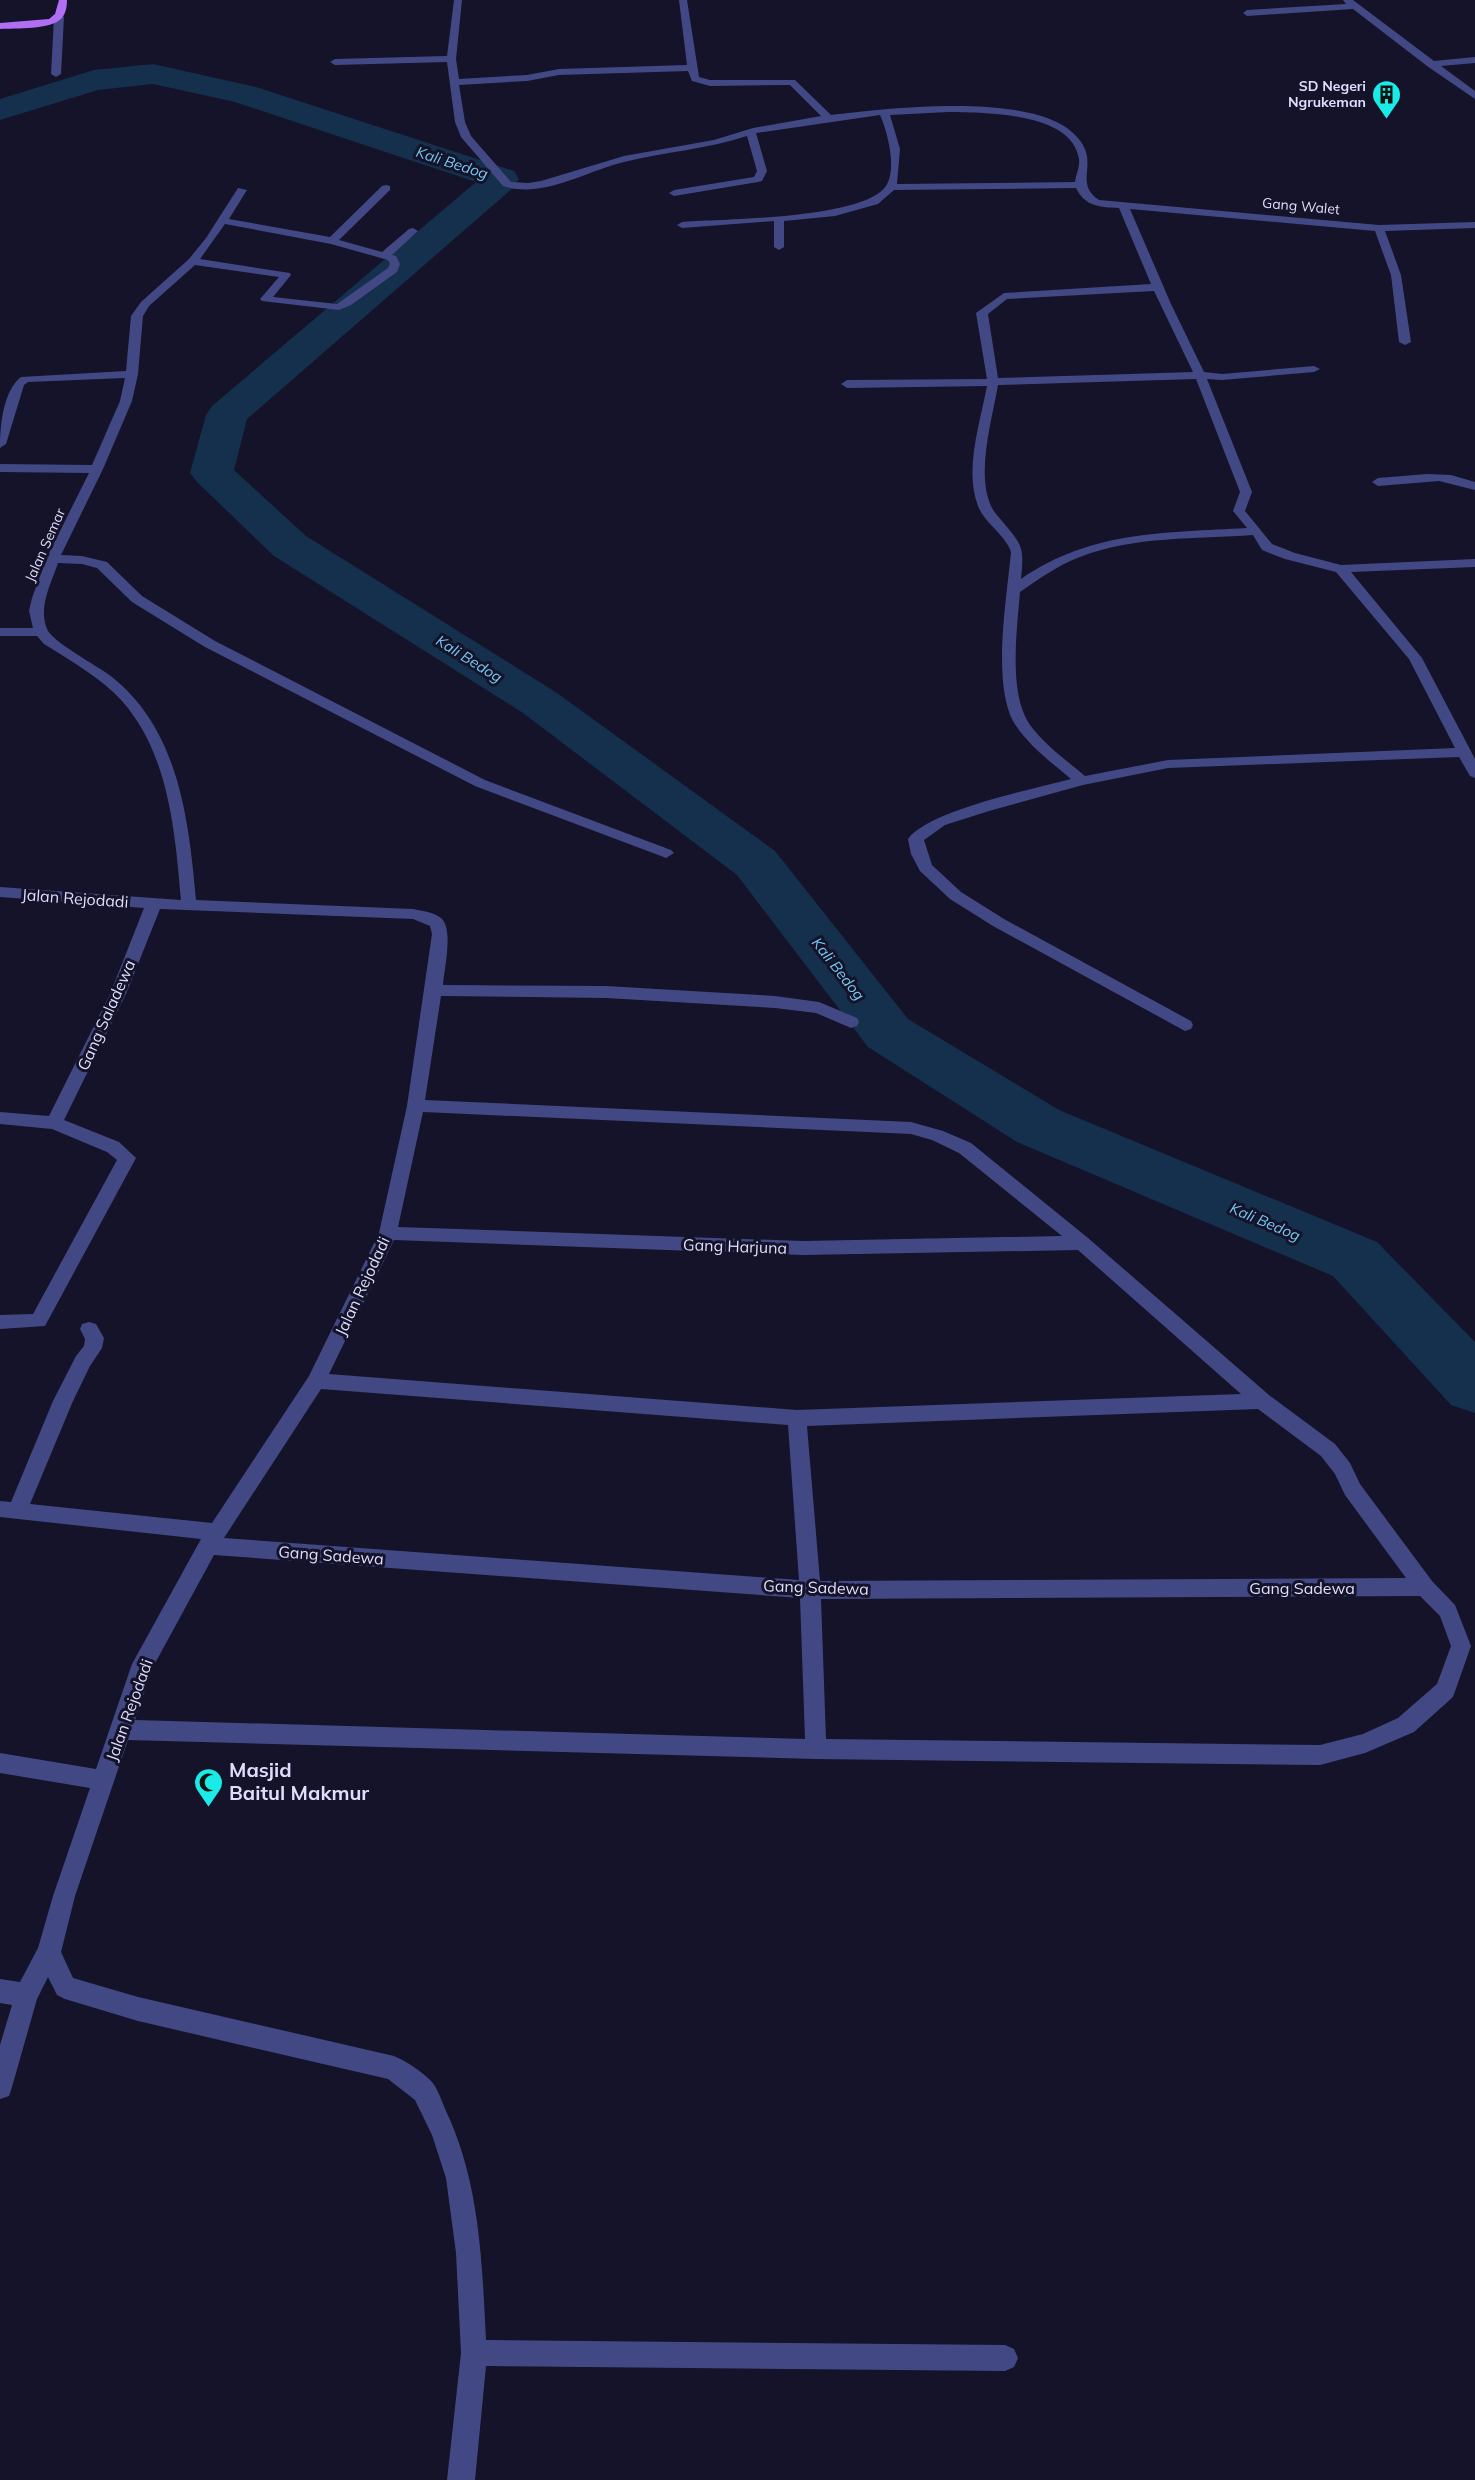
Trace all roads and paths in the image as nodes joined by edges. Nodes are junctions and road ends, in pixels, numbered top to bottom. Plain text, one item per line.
1 (63, 0) edge
2 (458, 0) edge
3 (683, 0) edge
4 (1350, 3) edge
5 (1247, 13) dead end
6 (59, 17) junction
7 (0, 26) edge
8 (452, 59) junction
9 (1475, 60) edge
10 (335, 62) dead end
11 (1430, 64) junction
12 (692, 68) junction
13 (56, 74) dead end
14 (454, 82) junction
15 (1475, 96) edge
16 (884, 113) junction
17 (829, 119) junction
18 (751, 132) junction
19 (1080, 185) junction
20 (891, 187) junction
21 (386, 188) dead end
22 (242, 190) dead end
23 (674, 193) dead end
24 (1124, 207) junction
25 (779, 219) junction
26 (224, 221) junction
27 (682, 225) dead end
28 (1475, 225) edge
29 (1379, 228) junction
30 (413, 231) dead end
31 (332, 241) junction
32 (779, 247) dead end
33 (383, 257) junction
34 (193, 261) junction
35 (1159, 287) junction
36 (1405, 342) dead end
37 (1314, 369) dead end
38 (132, 374) junction
39 (1200, 375) junction
40 (993, 382) junction
41 (847, 384) dead end
42 (0, 444) edge
43 (0, 468) edge
44 (97, 469) junction
45 (1378, 482) dead end
46 (1475, 486) edge
47 (1257, 531) junction
48 (53, 559) junction
49 (1475, 563) edge
50 (1341, 569) junction
51 (1015, 590) junction
52 (0, 632) edge
53 (41, 632) junction
54 (1463, 752) junction
55 (1475, 773) edge
56 (1082, 781) junction
57 (666, 853) dead end
58 (0, 892) edge
59 (154, 904) junction
60 (189, 906) junction
61 (434, 990) junction
62 (851, 1022) dead end
63 (1185, 1025) dead end
64 (416, 1106) junction
65 (0, 1118) edge
66 (54, 1123) junction
67 (388, 1233) junction
68 (1082, 1243) junction
69 (0, 1322) edge
70 (89, 1329) dead end
71 (316, 1381) junction
72 (1262, 1401) junction
73 (797, 1418) junction
74 (8, 1509) edge
75 (213, 1539) junction
76 (1425, 1587) junction
77 (810, 1590) junction
78 (121, 1730) junction
79 (816, 1749) junction
80 (0, 1763) edge
81 (104, 1780) junction
82 (48, 1952) junction
83 (0, 1991) edge
84 (26, 1995) junction
85 (0, 2087) edge
86 (474, 2353) junction
87 (1005, 2358) dead end
88 (461, 2480) edge

1 - 6 main road
2 - 8 street
3 - 12 street
4 - 5 street
4 - 11 street
6 - 7 main road
6 - 13 street
8 - 10 street
8 - 14 street
9 - 11 street
11 - 15 street
12 - 14 street
12 - 17 street
14 - 18 street
16 - 17 street
16 - 19 street
16 - 20 street
17 - 18 street
18 - 23 street
19 - 20 street
19 - 24 street, Gang Walet
20 - 25 street
21 - 31 street
22 - 26 street, Jalan Semar
24 - 29 street, Gang Walet
24 - 35 street
25 - 27 street
25 - 32 street
26 - 31 street
26 - 34 street, Jalan Semar
28 - 29 street, Gang Walet
29 - 36 street
30 - 33 street
31 - 33 street
33 - 34 street
34 - 38 street, Jalan Semar
35 - 39 street
35 - 40 street
37 - 39 street
38 - 42 street
38 - 44 street, Jalan Semar
39 - 40 street
39 - 47 street
40 - 41 street
40 - 51 street
43 - 44 street
44 - 48 street, Jalan Semar
45 - 46 street
47 - 50 street
47 - 51 street
48 - 53 street, Jalan Semar
48 - 57 street
49 - 50 street
50 - 54 street
51 - 56 street
52 - 53 street
53 - 60 street
54 - 55 street
54 - 56 street
56 - 63 street
58 - 59 street, Jalan Rejodadi
59 - 60 street, Jalan Rejodadi
59 - 66 street, Gang Saladewa
60 - 61 street, Jalan Rejodadi
61 - 62 street
61 - 64 street, Jalan Rejodadi
64 - 67 street, Jalan Rejodadi
64 - 68 street
65 - 66 street
66 - 69 street
67 - 68 street, Gang Harjuna
67 - 71 street, Jalan Rejodadi
68 - 72 street
70 - 74 street
71 - 73 street
71 - 75 street, Jalan Rejodadi
72 - 73 street
72 - 76 street
73 - 77 street
74 - 75 street, Gang Sadewa
75 - 77 street, Gang Sadewa
75 - 78 street, Jalan Rejodadi
76 - 77 street, Gang Sadewa
76 - 79 street
77 - 79 street
78 - 79 street
78 - 81 street, Jalan Rejodadi
80 - 81 street
81 - 82 street, Jalan Rejodadi
82 - 84 street, Jalan Rejodadi
82 - 86 street
83 - 84 street
84 - 85 street, Jalan Rejodadi
86 - 87 street
86 - 88 street

